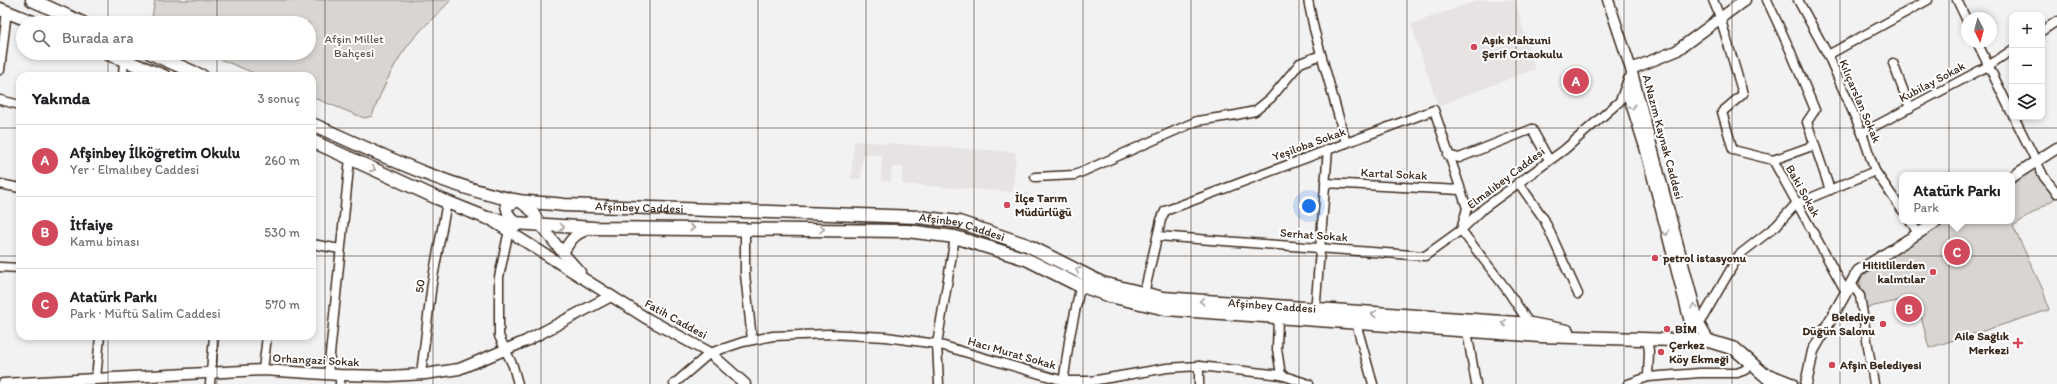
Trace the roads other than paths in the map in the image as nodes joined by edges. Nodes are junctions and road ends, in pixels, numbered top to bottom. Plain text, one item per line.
1 (32, 0) edge
2 (1308, 0) edge
3 (1608, 0) edge
4 (1713, 0) edge
5 (1746, 0) edge
6 (1767, 0) edge
7 (1798, 0) edge
8 (1928, 0) edge
9 (1957, 0) edge
10 (3, 10) edge
11 (1963, 12) edge
12 (18, 16) edge
13 (67, 16) edge
14 (1720, 17) junction
15 (2057, 21) edge
16 (2045, 29) edge
17 (1979, 48) edge
18 (2009, 52) edge
19 (1321, 55) junction
20 (1828, 55) junction
21 (124, 60) joint
22 (166, 60) edge
23 (1893, 63) dead end
24 (1988, 66) junction
25 (1632, 69) junction
26 (0, 70) edge
27 (123, 72) edge
28 (154, 72) edge
29 (193, 72) edge
30 (0, 100) edge
31 (16, 104) edge
32 (1910, 108) junction
33 (2009, 108) edge
34 (2016, 120) edge
35 (316, 126) edge
36 (1862, 134) junction
37 (316, 143) edge
38 (1346, 143) junction
39 (1815, 145) junction
40 (2057, 148) edge
41 (1328, 149) junction
42 (1448, 155) junction
43 (350, 158) junction
44 (1549, 160) junction
45 (1773, 160) junction
46 (2037, 162) junction
47 (1875, 171) junction
48 (2015, 175) edge
49 (1036, 177) dead end
50 (1518, 182) junction
51 (1325, 183) junction
52 (0, 184) edge
53 (16, 187) edge
54 (1460, 190) junction
55 (1830, 190) junction
56 (2057, 193) edge
57 (519, 201) junction
58 (447, 202) junction
59 (1796, 204) junction
60 (1899, 206) edge
61 (1467, 208) junction
62 (1484, 208) junction
63 (1912, 224) edge
64 (1933, 224) edge
65 (512, 226) junction
66 (541, 226) junction
67 (594, 228) junction
68 (745, 228) junction
69 (1460, 230) junction
70 (1918, 233) junction
71 (1158, 236) junction
72 (955, 238) junction
73 (316, 245) edge
74 (1321, 247) junction
75 (340, 249) junction
76 (563, 253) junction
77 (0, 267) edge
78 (16, 268) edge
79 (589, 283) junction
80 (1074, 283) junction
81 (1846, 292) junction
82 (1578, 294) dead end
83 (611, 296) junction
84 (1143, 299) junction
85 (1315, 315) junction
86 (1278, 317) junction
87 (1356, 323) junction
88 (1699, 324) junction
89 (1531, 330) junction
90 (1467, 331) junction
91 (1647, 338) junction
92 (100, 340) edge
93 (214, 340) edge
94 (267, 340) edge
95 (752, 340) junction
96 (1690, 341) junction
97 (1709, 341) junction
98 (937, 344) junction
99 (506, 349) junction
100 (710, 353) junction
101 (1750, 364) junction
102 (1199, 366) junction
103 (263, 370) junction
104 (1763, 373) junction
105 (328, 374) junction
106 (421, 374) junction
107 (1280, 375) junction
108 (1648, 377) junction
109 (96, 379) junction
110 (210, 379) edge
111 (340, 380) edge
112 (117, 381) edge
113 (1064, 382) edge
114 (46, 383) edge
115 (3, 384) edge
116 (518, 384) edge
117 (674, 384) edge
118 (745, 384) edge
119 (939, 384) edge
120 (1199, 384) edge
121 (1309, 384) edge
122 (1373, 384) edge
123 (1476, 384) edge
124 (1628, 384) edge
125 (1775, 384) edge
126 (1791, 384) edge
127 (1806, 384) edge
128 (1874, 384) edge

1 - 13 main road
2 - 19 street
3 - 25 street
4 - 14 street
5 - 14 street
6 - 39 street
7 - 20 street, Kılıçarslan Sokak
8 - 20 street
9 - 11 street
10 - 12 main road
10 - 26 street
14 - 25 street
14 - 45 street, Baki Sokak
15 - 16 street
17 - 24 street
18 - 24 street, Kubilay Sokak
19 - 38 street
19 - 49 street
20 - 36 street, Kılıçarslan Sokak
21 - 27 street
21 - 28 main road
22 - 29 main road
23 - 32 street
24 - 32 street, Kubilay Sokak
24 - 33 street
25 - 44 street, Elmalıbey Caddesi
88 -> 25 street, A.Nazım Kaynak Caddesi
25 -> 96 street, A.Nazım Kaynak Caddesi
30 - 31 street
32 - 36 street, Kubilay Sokak
34 - 46 street
35 - 57 main road, Afşinbey Caddesi
36 - 47 street, Kılıçarslan Sokak
37 - 43 main road, Afşinbey Caddesi
38 - 41 street, Yeşiloba Sokak
38 - 42 street, Yeşiloba Sokak
39 - 45 street
39 - 55 street
40 - 46 street
41 - 51 street
41 - 71 street, Yeşiloba Sokak
42 - 44 street
42 - 54 street, Yeşiloba Sokak
43 -> 58 main road, Afşinbey Caddesi
43 - 75 street
44 - 50 street, Elmalıbey Caddesi
45 - 59 street, Baki Sokak
46 - 48 street
46 - 56 street
47 - 55 street
47 - 60 street, Kılıçarslan Sokak
50 - 62 street, Elmalıbey Caddesi
50 - 82 street
51 - 54 street, Kartal Sokak
51 - 74 street
52 - 53 street
54 - 61 street, Yeşiloba Sokak
55 - 59 street
57 - 65 street
57 - 66 street
84 -> 57 main road, Afşinbey Caddesi
58 - 65 main road, Afşinbey Caddesi
58 - 106 street, 50
59 - 81 street, Baki Sokak
59 - 88 street
61 - 62 street
61 - 69 street
62 - 69 street, Elmalıbey Caddesi
63 - 70 street
64 - 70 street
65 - 66 main road, Afşinbey Caddesi
65 - 79 street
65 - 99 street
66 -> 67 main road, Afşinbey Caddesi
66 - 76 street
67 -> 68 main road, Afşinbey Caddesi
67 - 76 street
68 -> 72 main road, Afşinbey Caddesi
68 - 95 street
69 - 74 street, Serhat Sokak
69 - 89 street
70 - 81 street
71 - 74 street, Serhat Sokak
71 - 84 street, Yeşiloba Sokak
72 - 80 main road, Afşinbey Caddesi
72 - 98 street
73 - 75 street
74 - 85 street
75 - 105 street
76 - 79 street
77 - 78 street
79 - 83 street, Fatih Caddesi
80 - 84 main road, Afşinbey Caddesi
80 - 113 street
81 - 127 street
81 - 128 street
83 - 99 street, Orhangazi Sokak
83 - 100 street, Fatih Caddesi
85 -> 84 main road, Afşinbey Caddesi
84 - 86 main road, Afşinbey Caddesi
85 - 86 main road, Afşinbey Caddesi
85 - 87 main road, Afşinbey Caddesi
89 -> 85 main road, Afşinbey Caddesi
86 - 107 street
87 - 90 main road, Afşinbey Caddesi
87 - 122 street
88 - 97 street, A.Nazım Kaynak Caddesi
89 - 90 main road, Afşinbey Caddesi
89 - 91 main road, Afşinbey Caddesi
90 - 123 street
91 - 96 main road, Afşinbey Caddesi
91 - 108 street
92 - 109 street
93 - 110 street
94 - 103 street
95 - 98 street, Hacı Murat Sokak
95 - 100 street, Hacı Murat Sokak
96 - 97 main road, Afşinbey Caddesi
97 - 101 main road, Afşinbey Caddesi
98 - 113 street, Hacı Murat Sokak
98 - 119 street
99 - 106 street, Orhangazi Sokak
99 - 116 street
100 - 117 street
100 - 118 street, Fatih Caddesi
101 - 104 main road, Afşinbey Caddesi
101 - 108 street
102 - 107 street, Hacı Murat Sokak
102 - 113 street, Hacı Murat Sokak
102 - 120 street
103 - 105 street, Orhangazi Sokak
103 - 110 street, Orhangazi Sokak
104 - 125 main road
104 - 126 main road
105 - 111 street, Orhangazi Sokak
106 - 111 street, Orhangazi Sokak
107 - 121 street, Hacı Murat Sokak
108 - 124 street
109 - 112 street, Orhangazi Sokak
109 - 114 street, Orhangazi Sokak
110 - 112 street, Orhangazi Sokak
114 - 115 street, Orhangazi Sokak

